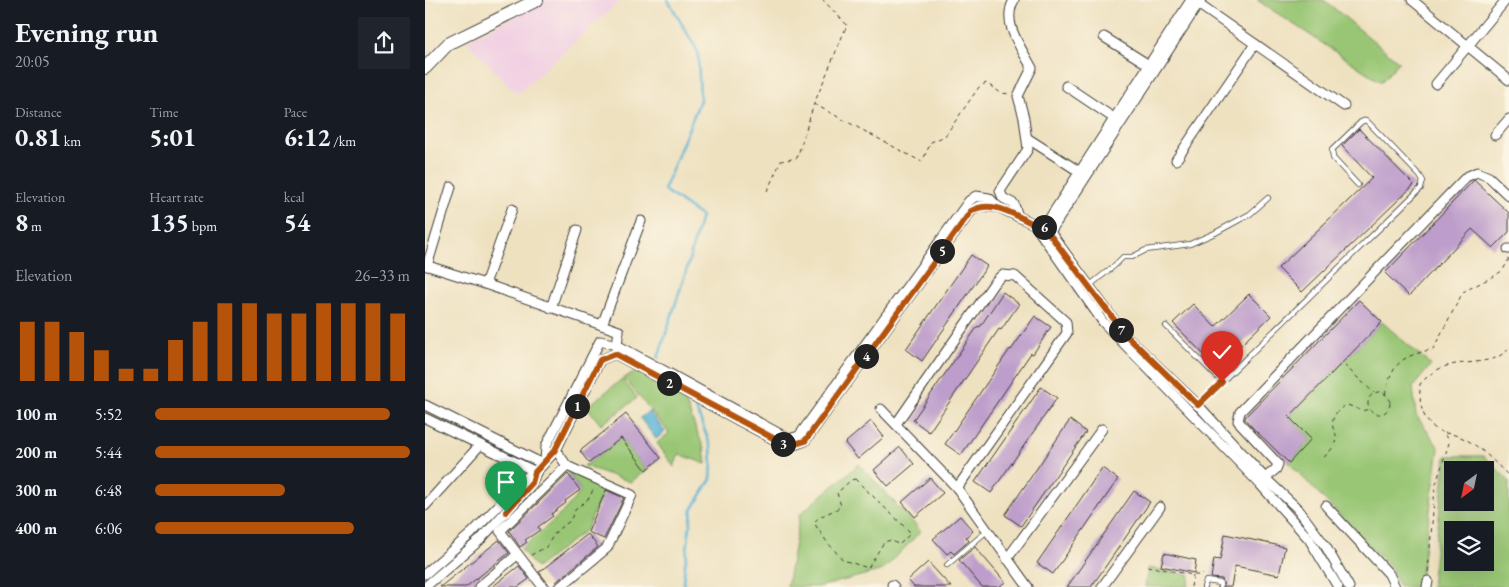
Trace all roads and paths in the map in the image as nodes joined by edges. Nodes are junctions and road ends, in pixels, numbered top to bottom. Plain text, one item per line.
1 (537, 0) edge
2 (823, 0) edge
3 (1014, 0) edge
4 (1412, 0) edge
5 (1506, 0) edge
6 (1197, 1) edge
7 (1103, 37) dead end
8 (1255, 44) junction
9 (1468, 46) junction
10 (1149, 65) junction
11 (425, 68) edge
12 (1509, 80) edge
13 (1436, 84) dead end
14 (1067, 86) dead end
15 (1018, 96) junction
16 (815, 104) junction
17 (1344, 106) dead end
18 (1115, 118) junction
19 (1509, 119) edge
20 (1495, 135) dead end
21 (1027, 138) junction
22 (1176, 160) dead end
23 (1080, 172) junction
24 (1357, 185) dead end
25 (451, 187) dead end
26 (767, 191) dead end
27 (1509, 196) edge
28 (1268, 198) dead end
29 (512, 209) dead end
30 (1018, 217) junction
31 (641, 222) dead end
32 (1034, 224) junction
33 (577, 230) dead end
34 (1047, 230) junction
35 (1509, 259) edge
36 (426, 265) edge
37 (485, 284) junction
38 (1089, 286) junction
39 (551, 308) junction
40 (602, 326) junction
41 (1166, 326) dead end
42 (1509, 349) edge
43 (616, 350) junction
44 (1345, 365) dead end
45 (1222, 382) junction
46 (1375, 394) junction
47 (1385, 395) junction
48 (425, 405) edge
49 (1198, 405) junction
50 (1370, 408) dead end
51 (881, 410) dead end
52 (425, 418) edge
53 (896, 424) junction
54 (1102, 429) dead end
55 (1445, 433) junction
56 (480, 445) junction
57 (555, 450) junction
58 (1324, 457) dead end
59 (544, 463) junction
60 (567, 466) junction
61 (535, 472) junction
62 (1509, 476) edge
63 (594, 478) junction
64 (1262, 481) junction
65 (957, 488) junction
66 (425, 506) edge
67 (1326, 506) dead end
68 (1160, 507) dead end
69 (987, 531) junction
70 (910, 534) joint
71 (517, 555) junction
72 (1007, 559) junction
73 (524, 563) junction
74 (947, 565) dead end
75 (1147, 566) dead end
76 (425, 574) edge
77 (1193, 575) junction
78 (1204, 575) joint
79 (1206, 581) junction
80 (1427, 584) edge
81 (425, 587) edge
82 (479, 587) edge
83 (543, 587) edge
84 (560, 587) edge
85 (1028, 587) edge
86 (1101, 587) edge
87 (1191, 587) edge
88 (1205, 587) edge
89 (1220, 587) edge
90 (1338, 587) edge
91 (1349, 587) edge
92 (1395, 587) edge

1 - 11 street
2 - 16 path
3 - 15 street
4 - 9 street
5 - 9 street
6 - 8 street
6 - 10 street
6 - 34 street
7 - 10 street
8 - 17 street
8 - 22 street
9 - 12 street
9 - 13 street
10 - 18 street
14 - 18 street
15 - 16 path
15 - 21 street
16 - 26 path
18 - 23 street
19 - 20 street
21 - 23 street
21 - 30 street
23 - 34 street
24 - 45 lane
25 - 36 street
27 - 64 street
28 - 38 lane
29 - 37 street
30 - 32 street
30 - 43 street
31 - 40 street
32 - 34 street
32 - 64 street
33 - 39 street
34 - 38 street
35 - 47 path
36 - 37 street
37 - 39 street
38 - 49 street
39 - 40 street
40 - 43 street
41 - 45 lane
42 - 55 path
43 - 57 street
43 - 59 street
44 - 46 path
45 - 49 lane
46 - 47 path
46 - 47 path
48 - 59 street
49 - 64 street
50 - 58 path
51 - 53 street
52 - 56 street
53 - 65 street
53 - 65 street
54 - 72 street
55 - 62 path
55 - 80 path
56 - 61 street
56 - 66 street
57 - 59 street
57 - 60 street
59 - 61 street
60 - 63 street
60 - 71 street
61 - 76 street
61 - 81 street
63 - 73 path
63 - 84 street
64 - 90 street
64 - 91 street
65 - 69 street
67 - 92 street
68 - 86 street
69 - 72 street
69 - 74 lane
70 - 70 path
71 - 73 street
71 - 82 street
72 - 85 street
73 - 83 street
75 - 77 path
77 - 78 path
77 - 87 path
78 - 79 lane
79 - 88 lane
79 - 89 lane

